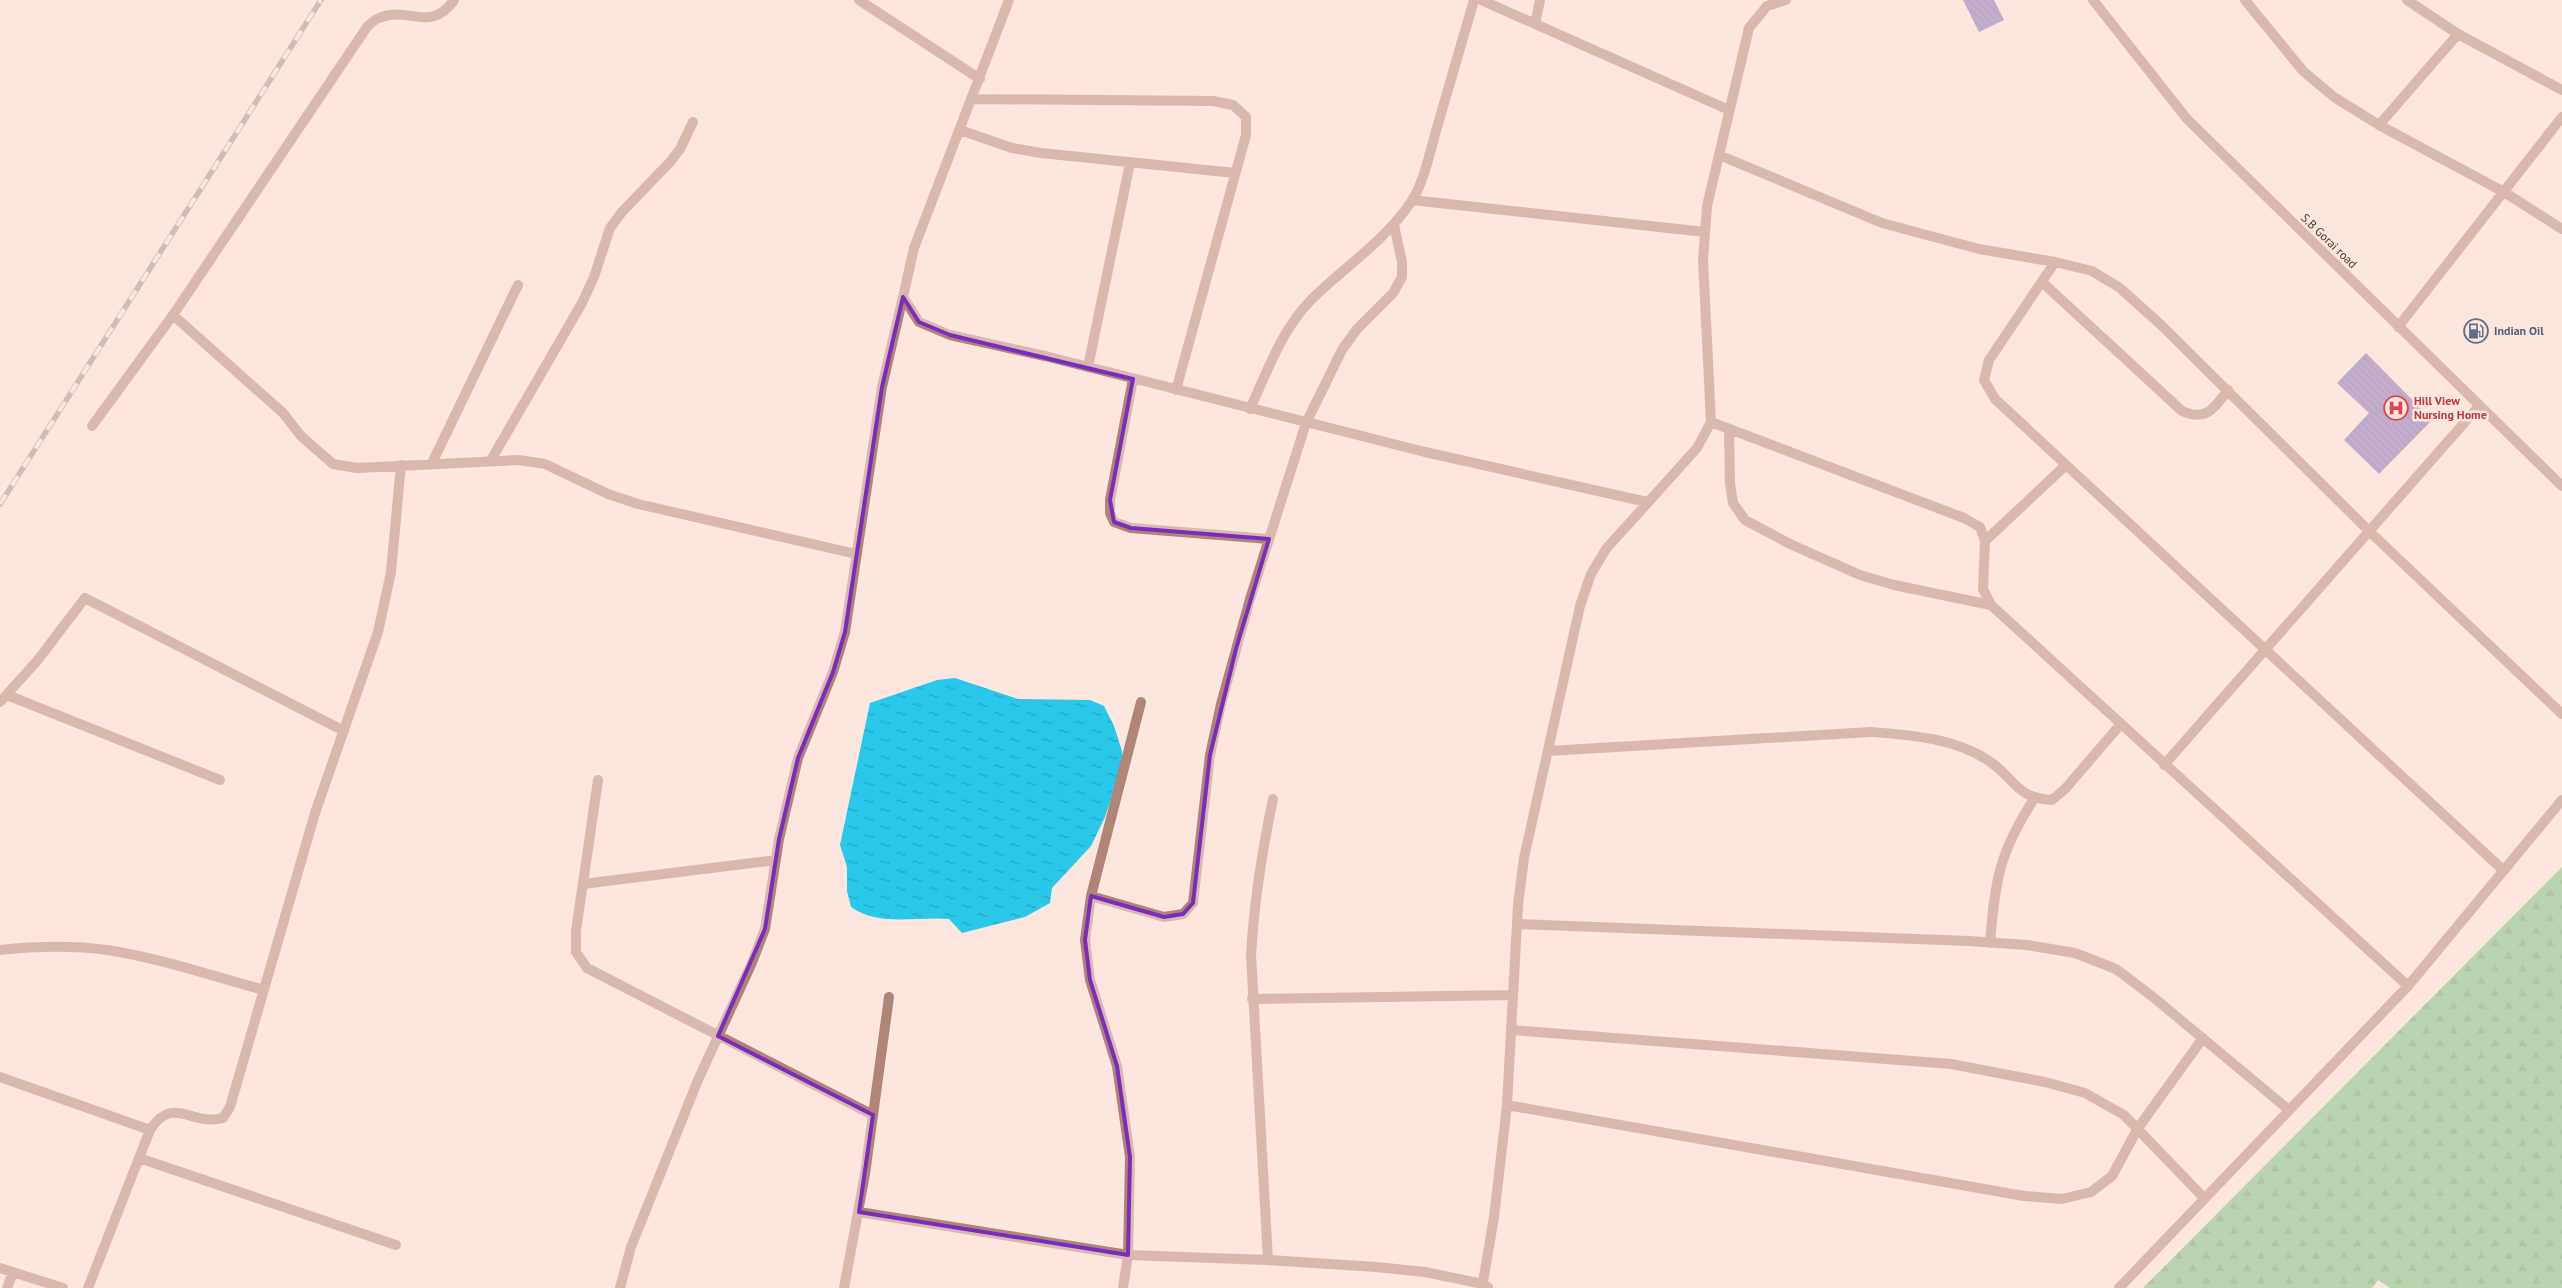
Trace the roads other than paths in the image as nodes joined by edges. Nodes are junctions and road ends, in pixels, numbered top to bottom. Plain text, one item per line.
1 (454, 0) edge
2 (859, 0) edge
3 (1008, 0) edge
4 (1474, 0) edge
5 (1482, 0) edge
6 (1540, 0) edge
7 (1786, 0) edge
8 (2093, 0) edge
9 (2245, 0) edge
10 (2407, 0) edge
11 (1535, 24) junction
12 (2458, 34) junction
13 (980, 79) junction
14 (2562, 90) edge
15 (972, 99) junction
16 (1729, 110) junction
17 (2562, 117) edge
18 (693, 122) dead end
19 (2379, 125) junction
20 (960, 130) junction
21 (1719, 155) junction
22 (1130, 162) junction
23 (1235, 173) junction
24 (2504, 192) junction
25 (1412, 200) junction
26 (1394, 225) junction
27 (2562, 229) edge
28 (1705, 232) junction
29 (2055, 262) junction
30 (2042, 282) junction
31 (518, 285) dead end
32 (903, 297) junction
33 (173, 315) junction
34 (2398, 326) junction
35 (1088, 367) junction
36 (1133, 379) junction
37 (1176, 390) junction
38 (2228, 390) junction
39 (2479, 406) junction
40 (1250, 409) junction
41 (1711, 422) junction
42 (1306, 423) junction
43 (92, 426) dead end
44 (1729, 428) junction
45 (490, 460) junction
46 (432, 463) junction
47 (401, 465) junction
48 (2065, 466) junction
49 (2562, 486) edge
50 (1647, 502) junction
51 (2369, 530) junction
52 (1269, 539) junction
53 (1986, 541) junction
54 (856, 554) junction
55 (1990, 605) junction
56 (2264, 651) junction
57 (3, 699) edge
58 (1141, 702) dead end
59 (2562, 714) edge
60 (2120, 725) junction
61 (344, 730) junction
62 (1548, 751) junction
63 (2164, 765) junction
64 (220, 780) dead end
65 (598, 780) dead end
66 (1273, 799) dead end
67 (2034, 799) junction
68 (2562, 800) edge
69 (776, 860) junction
70 (2504, 870) junction
71 (583, 884) junction
72 (1091, 896) junction
73 (1518, 924) junction
74 (1990, 943) junction
75 (0, 950) edge
76 (2408, 986) junction
77 (264, 990) junction
78 (1513, 995) junction
79 (889, 997) dead end
80 (1252, 1000) junction
81 (1511, 1030) junction
82 (718, 1036) junction
83 (2203, 1038) junction
84 (0, 1077) edge
85 (1507, 1105) junction
86 (2289, 1110) junction
87 (873, 1115) junction
88 (2138, 1128) junction
89 (150, 1130) junction
90 (139, 1158) junction
91 (2204, 1198) junction
92 (859, 1212) junction
93 (396, 1245) dead end
94 (1128, 1255) junction
95 (1268, 1260) junction
96 (0, 1268) edge
97 (13, 1272) junction
98 (1485, 1287) edge
99 (7, 1288) edge
100 (63, 1288) edge
101 (88, 1288) edge
102 (620, 1288) edge
103 (844, 1288) edge
104 (1123, 1288) edge
105 (2119, 1288) edge

1 - 33 street
2 - 13 street
3 - 13 street
4 - 25 street
5 - 11 street
6 - 11 street
7 - 16 street
8 - 34 street, S.B Gorai road
9 - 19 street
10 - 12 street
11 - 16 street
12 - 14 street
12 - 19 street
13 - 15 street
15 - 20 street
15 - 23 street
16 - 21 street
17 - 24 street
18 - 45 street
19 - 24 street
20 - 22 street
20 - 32 street
21 - 28 street
21 - 29 street
22 - 23 street
22 - 35 street
23 - 37 street
24 - 27 street
24 - 34 street
25 - 26 street
25 - 28 street
26 - 40 street
26 - 42 street
28 - 41 street
29 - 30 street
29 - 38 street
30 - 38 street
30 - 48 street
31 - 46 street
32 - 35 street
32 - 54 street
33 - 43 street
33 - 47 street
34 - 39 street, S.B Gorai road
35 - 36 street
36 - 37 street
36 - 52 street
37 - 40 street
38 - 51 street
39 - 49 street, S.B Gorai road
39 - 51 street
40 - 42 street
41 - 44 street
41 - 50 street
42 - 50 street
42 - 52 street
44 - 53 street
44 - 55 street
45 - 46 street
45 - 54 street
46 - 47 street
47 - 61 street
48 - 53 street
48 - 56 street
50 - 62 street
51 - 56 street
51 - 59 street
52 - 72 street
53 - 55 street
54 - 69 street
55 - 60 street
56 - 63 street
56 - 70 street
57 - 61 street
57 - 64 street
58 - 72 street
60 - 63 street
60 - 67 street
61 - 77 street
62 - 67 street
62 - 73 street
63 - 76 street
65 - 71 street
66 - 80 street
67 - 74 street
68 - 70 street
69 - 71 street
69 - 82 street
70 - 76 street
71 - 82 street
72 - 94 street
73 - 74 street
73 - 78 street
74 - 83 street
75 - 77 street
76 - 86 street
77 - 89 street
78 - 80 street
78 - 81 street
79 - 87 street
80 - 95 street
81 - 85 street
81 - 88 street
82 - 87 street
82 - 102 street
83 - 86 street
83 - 88 street
84 - 89 street
85 - 88 street
85 - 98 street
86 - 91 street
87 - 92 street
88 - 91 street
89 - 90 street
90 - 93 street
90 - 101 street
91 - 105 street
92 - 94 street
92 - 103 street
94 - 95 street
94 - 104 street
95 - 98 street
96 - 97 street
97 - 99 street
97 - 100 street

